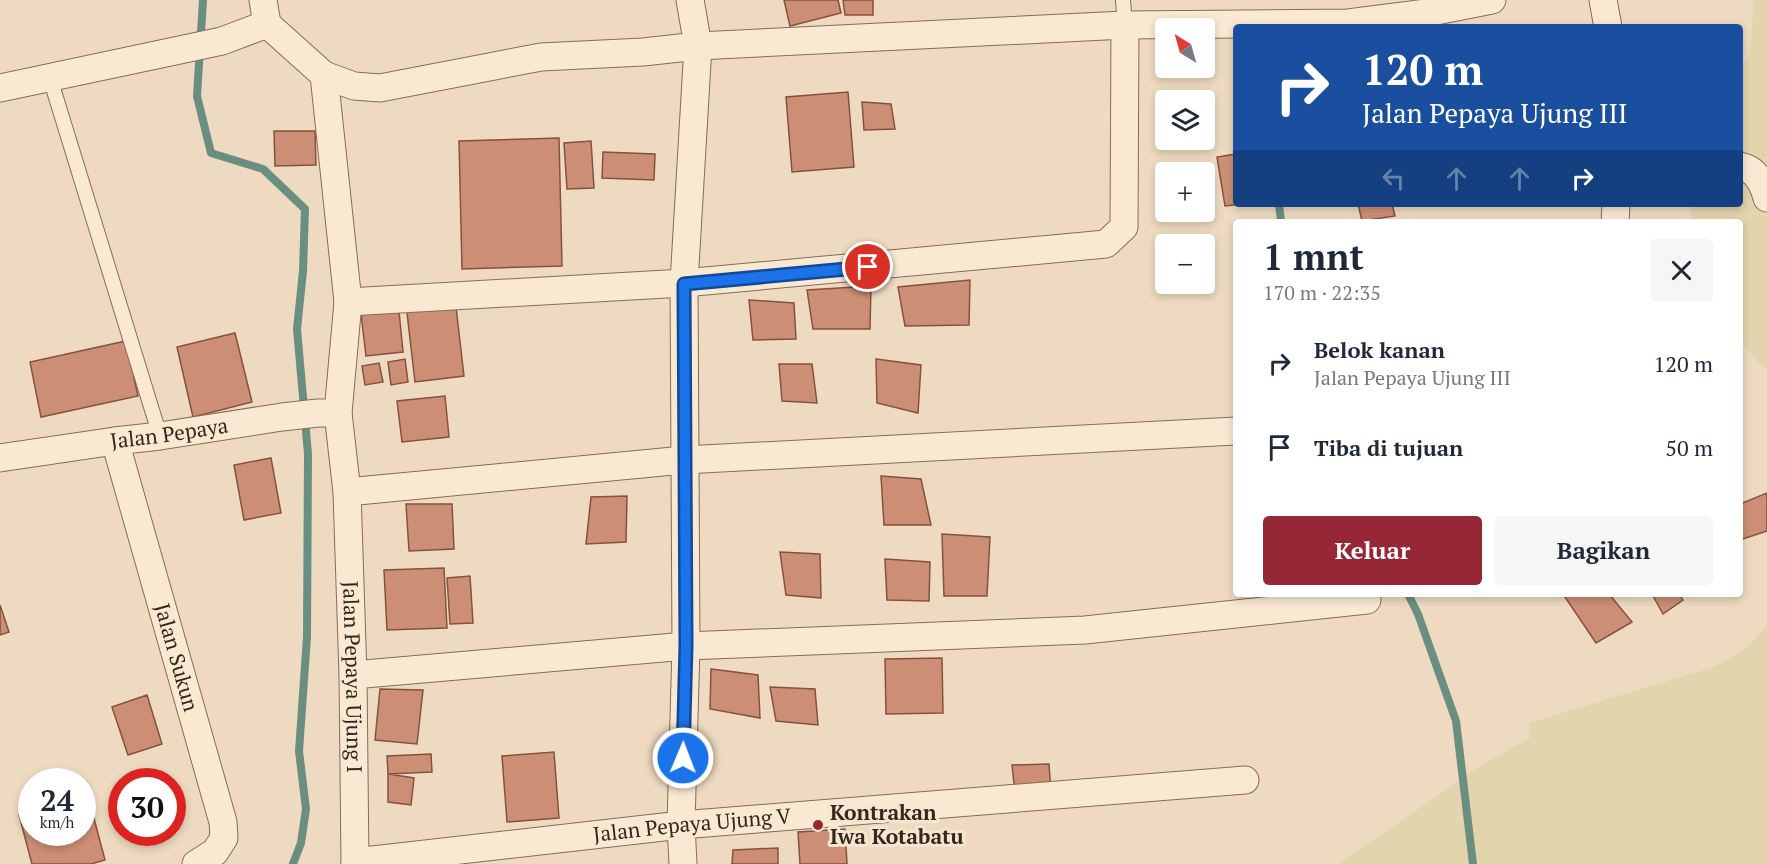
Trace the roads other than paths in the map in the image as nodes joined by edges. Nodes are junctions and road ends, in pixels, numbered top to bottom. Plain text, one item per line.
1 (690, 0) edge
2 (1492, 0) edge
3 (1603, 0) edge
4 (265, 12) edge
5 (1124, 13) edge
6 (1607, 24) edge
7 (698, 46) junction
8 (324, 75) junction
9 (50, 78) junction
10 (0, 87) edge
11 (1743, 167) edge
12 (1767, 198) edge
13 (684, 284) junction
14 (348, 302) junction
15 (328, 413) junction
16 (1233, 431) edge
17 (160, 436) junction
18 (115, 441) junction
19 (0, 458) edge
20 (684, 460) junction
21 (347, 492) junction
22 (1367, 600) dead end
23 (686, 645) junction
24 (353, 675) junction
25 (1245, 780) dead end
26 (681, 825) junction
27 (355, 863) edge
28 (196, 864) edge
29 (683, 864) edge

1 - 7 street
2 - 5 street
3 - 6 street
4 - 8 street
4 - 9 street
5 - 7 street
5 - 13 street
7 - 8 street
7 - 13 street
8 - 14 street, Jalan Pepaya Ujung I
9 - 10 street
9 - 17 lane
11 - 12 street
13 - 14 street
13 - 20 street
14 - 15 street, Jalan Pepaya Ujung I
15 - 17 street, Jalan Pepaya
15 - 21 street, Jalan Pepaya Ujung I
16 - 20 street
17 - 18 street, Jalan Pepaya
18 - 19 street, Jalan Pepaya
18 - 28 street, Jalan Sukun
20 - 21 street
20 - 23 street
21 - 24 street, Jalan Pepaya Ujung I
22 - 23 street
23 - 24 street
23 - 26 street
24 - 27 street, Jalan Pepaya Ujung I
25 - 26 street, Jalan Pepaya Ujung V
26 - 27 street, Jalan Pepaya Ujung V
26 - 29 street

